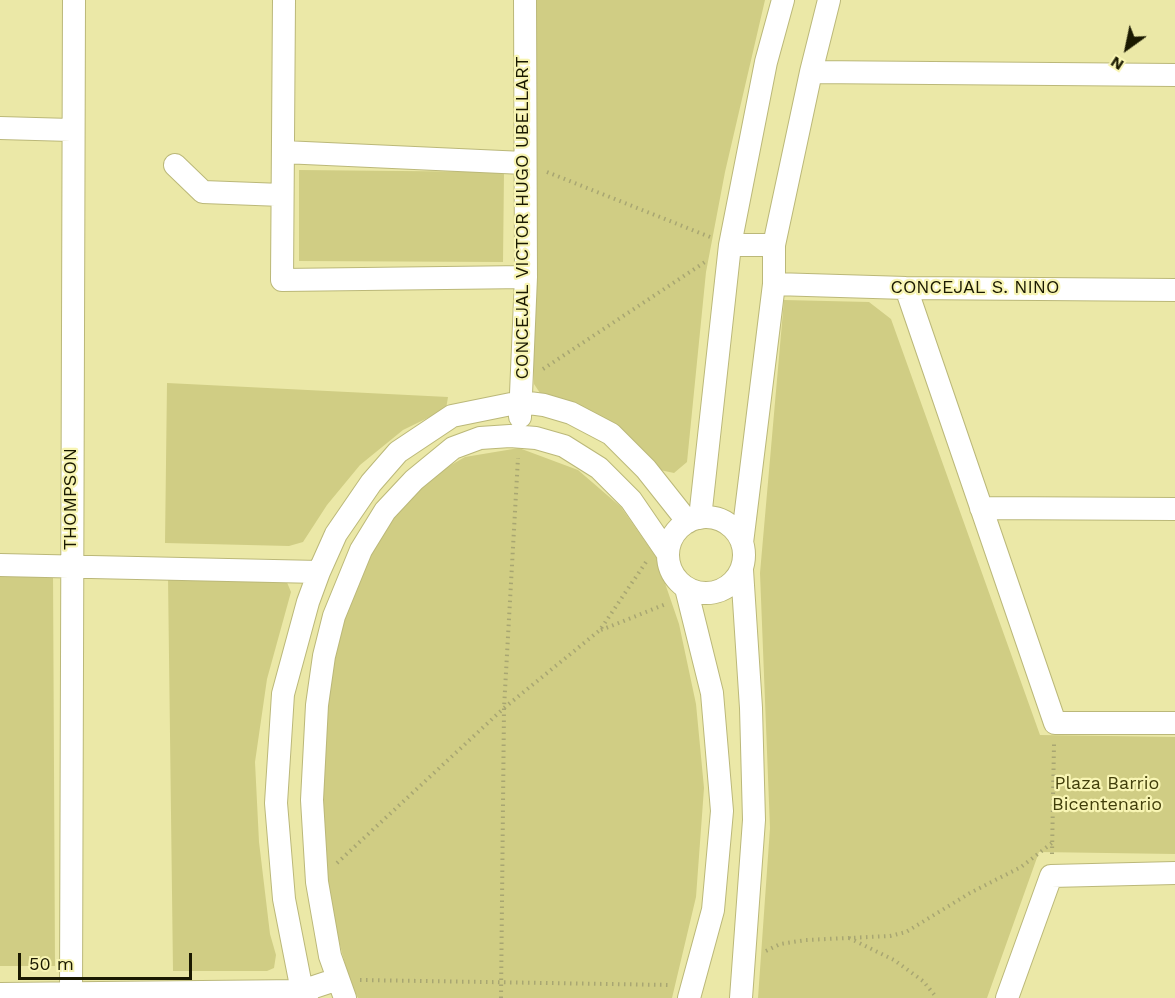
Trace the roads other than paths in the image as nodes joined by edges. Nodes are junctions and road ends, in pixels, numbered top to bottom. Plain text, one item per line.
1 (74, 0) edge
2 (284, 0) edge
3 (525, 0) edge
4 (783, 0) edge
5 (830, 0) edge
6 (811, 72) junction
7 (1175, 75) edge
8 (0, 128) edge
9 (71, 130) junction
10 (283, 152) junction
11 (524, 163) junction
12 (175, 165) dead end
13 (282, 195) junction
14 (730, 245) junction
15 (774, 245) junction
16 (526, 277) junction
17 (774, 284) junction
18 (906, 288) junction
19 (1175, 290) edge
20 (522, 393) junction
21 (519, 436) junction
22 (981, 508) junction
23 (1175, 510) edge
24 (694, 520) junction
25 (742, 543) junction
26 (664, 548) junction
27 (0, 565) edge
28 (71, 565) junction
29 (742, 570) junction
30 (319, 572) junction
31 (687, 592) junction
32 (1175, 723) edge
33 (1175, 873) edge
34 (342, 989) edge
35 (690, 992) edge
36 (0, 993) edge
37 (304, 994) edge
38 (71, 996) edge
39 (741, 998) edge
40 (1007, 998) edge

1 - 9 street, THOMPSON
2 - 10 street
3 - 11 street, CONCEJAL VICTOR HUGO UBELLART
4 - 14 street
5 - 6 street
6 - 7 street
6 - 15 street
8 - 9 street
9 - 28 street, THOMPSON
10 - 11 street
10 - 13 street
11 - 16 street, CONCEJAL VICTOR HUGO UBELLART
12 - 13 street
13 - 16 street
14 - 15 street
14 - 24 street
15 - 17 street
16 - 20 street, CONCEJAL VICTOR HUGO UBELLART
17 - 18 street, CONCEJAL S. NINO
17 - 25 street
18 - 19 street, CONCEJAL S. NINO
18 - 22 street
20 - 21 street, CONCEJAL VICTOR HUGO UBELLART
20 - 24 street
20 - 30 street
21 - 26 street
21 - 34 street
22 - 23 street
22 - 32 street
24 - 25 street
24 - 26 street
25 - 29 street
26 - 31 street
27 - 28 street
28 - 30 street
28 - 38 street, THOMPSON
29 - 31 street
29 - 39 street
30 - 37 street
31 - 35 street
33 - 40 street
34 - 37 street
36 - 38 street
37 - 38 street

